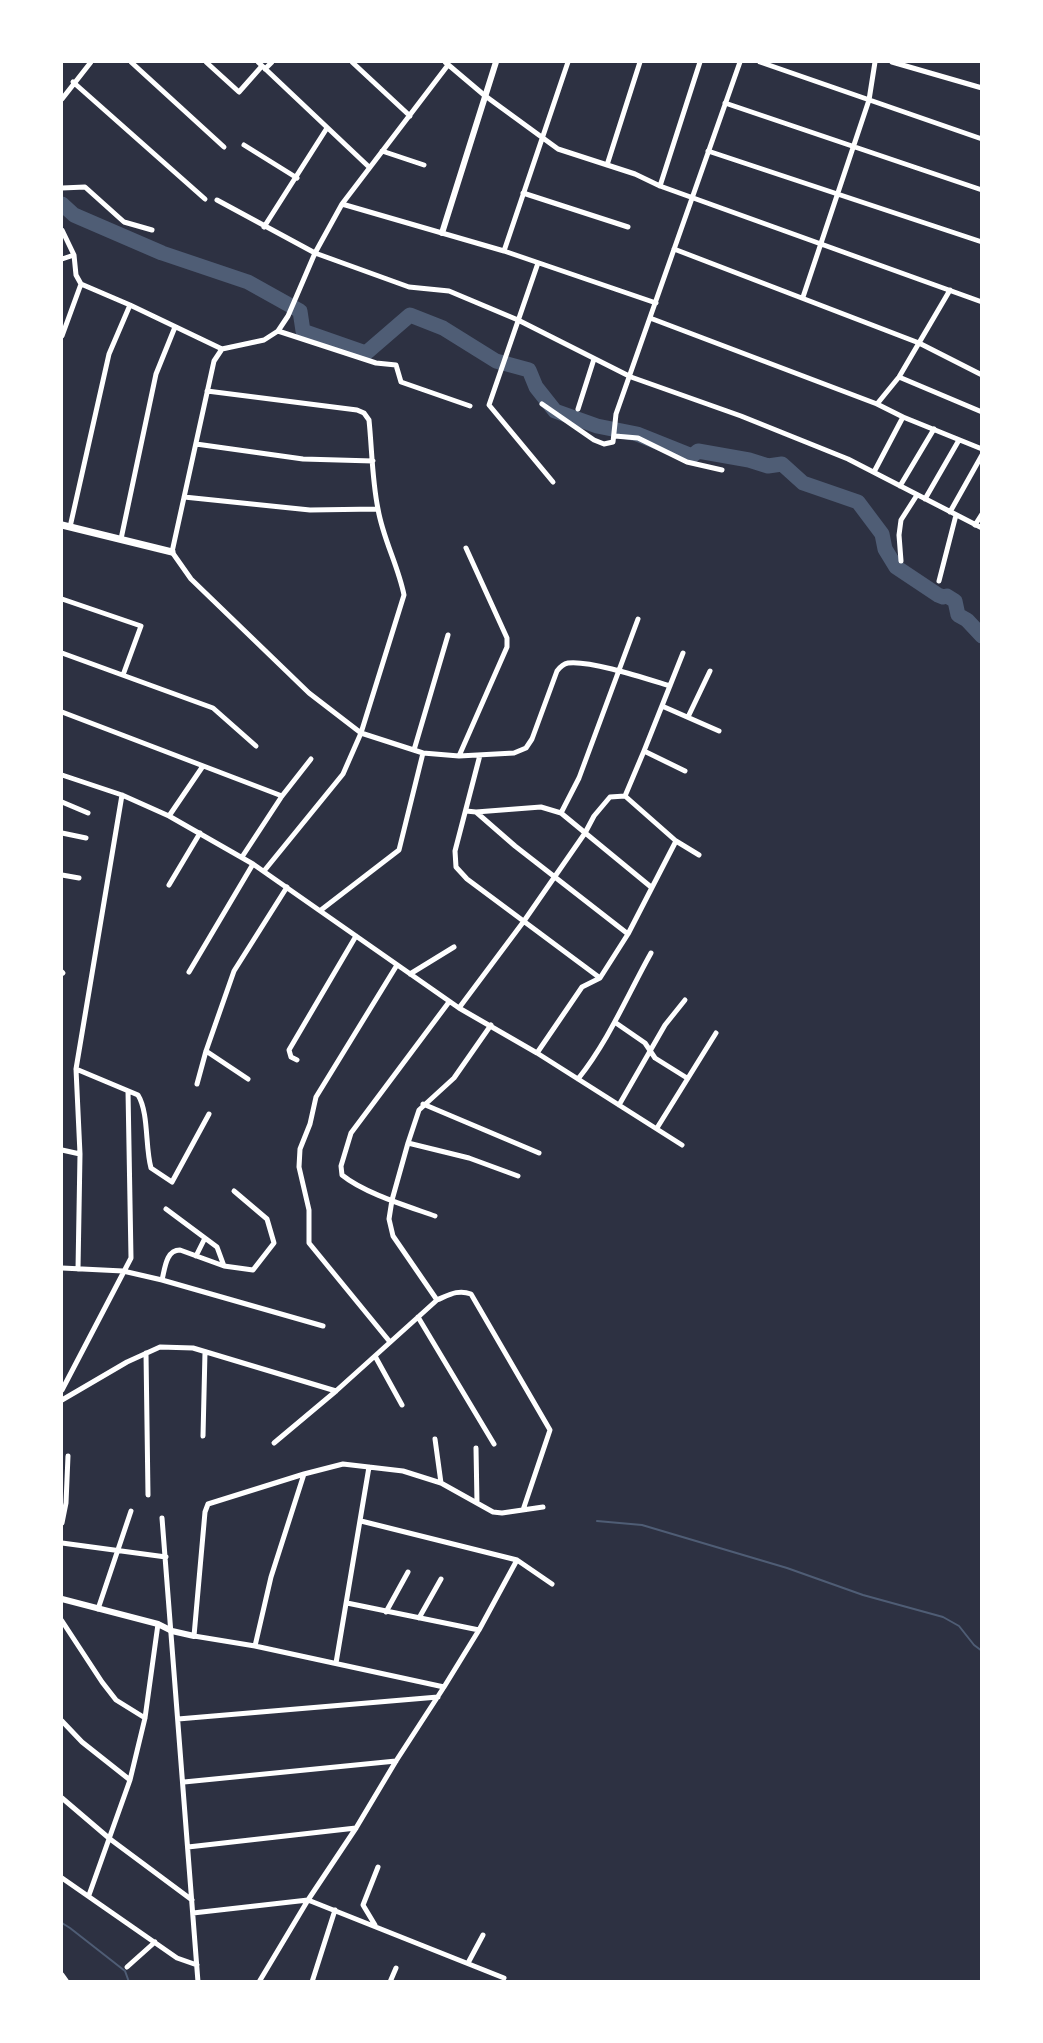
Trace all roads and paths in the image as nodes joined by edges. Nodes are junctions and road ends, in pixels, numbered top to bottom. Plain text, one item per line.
1 (91, 62) edge
2 (131, 62) edge
3 (206, 62) edge
4 (272, 62) edge
5 (352, 62) edge
6 (496, 62) edge
7 (568, 62) edge
8 (640, 62) edge
9 (700, 62) edge
10 (740, 62) edge
11 (760, 62) edge
12 (875, 62) edge
13 (892, 62) edge
14 (447, 63) edge
15 (262, 65) edge
16 (73, 82) junction
17 (981, 88) edge
18 (484, 95) junction
19 (62, 99) edge
20 (869, 100) junction
21 (725, 103) junction
22 (410, 116) junction
23 (327, 128) junction
24 (543, 137) junction
25 (981, 139) edge
26 (244, 145) dead end
27 (224, 147) dead end
28 (853, 147) junction
29 (382, 151) junction
30 (708, 152) junction
31 (424, 165) dead end
32 (607, 165) junction
33 (369, 167) junction
34 (297, 178) junction
35 (660, 186) junction
36 (62, 188) edge
37 (981, 190) edge
38 (523, 193) junction
39 (838, 195) junction
40 (692, 197) junction
41 (204, 199) dead end
42 (217, 200) dead end
43 (342, 204) junction
44 (264, 227) junction
45 (627, 227) dead end
46 (62, 230) edge
47 (152, 230) dead end
48 (442, 233) junction
49 (981, 242) edge
50 (821, 243) junction
51 (674, 249) junction
52 (504, 251) junction
53 (315, 253) junction
54 (74, 255) junction
55 (62, 259) edge
56 (538, 263) junction
57 (81, 284) junction
58 (950, 290) junction
59 (803, 297) junction
60 (656, 303) junction
61 (981, 303) edge
62 (130, 304) junction
63 (650, 318) junction
64 (518, 320) junction
65 (175, 327) junction
66 (278, 332) junction
67 (62, 336) edge
68 (919, 343) junction
69 (222, 349) junction
70 (594, 359) junction
71 (981, 375) edge
72 (631, 377) junction
73 (899, 377) junction
74 (207, 391) junction
75 (542, 404) dead end
76 (877, 404) junction
77 (470, 406) dead end
78 (578, 409) dead end
79 (981, 412) edge
80 (903, 417) junction
81 (934, 429) junction
82 (615, 433) junction
83 (959, 440) junction
84 (196, 444) junction
85 (981, 449) edge
86 (981, 455) edge
87 (373, 461) junction
88 (722, 470) dead end
89 (874, 472) junction
90 (553, 482) dead end
91 (900, 486) junction
92 (917, 495) junction
93 (184, 496) junction
94 (925, 499) junction
95 (377, 509) junction
96 (953, 513) junction
97 (981, 514) edge
98 (62, 525) edge
99 (975, 525) junction
100 (70, 527) junction
101 (981, 528) edge
102 (121, 539) junction
103 (466, 548) dead end
104 (172, 552) junction
105 (901, 561) dead end
106 (939, 581) dead end
107 (62, 599) edge
108 (638, 619) dead end
109 (448, 635) dead end
110 (62, 653) edge
111 (683, 653) dead end
112 (618, 671) junction
113 (710, 671) dead end
114 (123, 675) junction
115 (670, 686) junction
116 (662, 706) junction
117 (62, 712) edge
118 (688, 717) junction
119 (719, 731) dead end
120 (361, 734) junction
121 (256, 747) dead end
122 (414, 750) junction
123 (644, 751) junction
124 (423, 753) junction
125 (480, 755) junction
126 (459, 756) junction
127 (311, 759) dead end
128 (204, 766) junction
129 (685, 771) dead end
130 (62, 775) edge
131 (122, 795) junction
132 (282, 796) junction
133 (625, 796) junction
134 (62, 802) edge
135 (466, 811) junction
136 (476, 812) junction
137 (88, 813) dead end
138 (561, 813) junction
139 (169, 816) junction
140 (62, 833) edge
141 (200, 833) junction
142 (585, 833) junction
143 (86, 838) dead end
144 (676, 841) junction
145 (699, 855) dead end
146 (242, 857) junction
147 (253, 864) junction
148 (264, 871) junction
149 (62, 875) edge
150 (554, 877) junction
151 (79, 878) dead end
152 (169, 885) dead end
153 (287, 887) junction
154 (651, 887) junction
155 (321, 910) junction
156 (524, 921) junction
157 (628, 933) junction
158 (356, 936) junction
159 (454, 947) dead end
160 (651, 953) dead end
161 (397, 965) junction
162 (189, 972) dead end
163 (410, 974) junction
164 (600, 978) junction
165 (685, 1000) dead end
166 (449, 1002) junction
167 (459, 1008) junction
168 (616, 1023) junction
169 (491, 1025) junction
170 (717, 1033) dead end
171 (651, 1050) junction
172 (206, 1051) junction
173 (537, 1053) junction
174 (297, 1060) dead end
175 (76, 1069) junction
176 (687, 1078) junction
177 (248, 1079) dead end
178 (578, 1079) junction
179 (198, 1084) dead end
180 (128, 1091) junction
181 (423, 1104) junction
182 (619, 1105) junction
183 (209, 1114) dead end
184 (657, 1128) junction
185 (408, 1143) junction
186 (682, 1145) dead end
187 (62, 1150) edge
188 (539, 1153) dead end
189 (80, 1154) junction
190 (518, 1176) dead end
191 (234, 1191) dead end
192 (392, 1200) junction
193 (166, 1209) dead end
194 (435, 1216) dead end
195 (205, 1238) junction
196 (196, 1256) junction
197 (225, 1266) junction
198 (62, 1268) edge
199 (78, 1269) junction
200 (123, 1271) junction
201 (162, 1280) junction
202 (437, 1300) junction
203 (418, 1317) junction
204 (323, 1326) dead end
205 (390, 1342) junction
206 (205, 1352) junction
207 (146, 1353) junction
208 (375, 1356) junction
209 (62, 1390) edge
210 (336, 1391) junction
211 (62, 1400) edge
212 (402, 1405) dead end
213 (203, 1436) dead end
214 (435, 1439) dead end
215 (274, 1443) dead end
216 (494, 1444) dead end
217 (476, 1448) dead end
218 (68, 1456) dead end
219 (369, 1467) junction
220 (304, 1474) junction
221 (441, 1483) junction
222 (148, 1496) dead end
223 (477, 1503) junction
224 (543, 1507) dead end
225 (524, 1510) junction
226 (131, 1511) dead end
227 (162, 1518) dead end
228 (361, 1521) junction
229 (62, 1523) edge
230 (62, 1543) edge
231 (117, 1551) junction
232 (166, 1557) junction
233 (517, 1560) junction
234 (408, 1572) dead end
235 (441, 1579) dead end
236 (552, 1584) dead end
237 (62, 1599) edge
238 (347, 1603) junction
239 (98, 1609) junction
240 (386, 1612) junction
241 (419, 1618) junction
242 (62, 1622) edge
243 (158, 1624) junction
244 (479, 1630) junction
245 (172, 1631) junction
246 (194, 1636) junction
247 (255, 1646) junction
248 (336, 1664) junction
249 (444, 1687) junction
250 (438, 1697) junction
251 (144, 1718) junction
252 (178, 1719) junction
253 (62, 1720) edge
254 (396, 1761) junction
255 (130, 1780) junction
256 (184, 1782) junction
257 (62, 1798) edge
258 (356, 1828) junction
259 (110, 1839) junction
260 (188, 1847) junction
261 (378, 1867) dead end
262 (62, 1878) edge
263 (89, 1895) junction
264 (192, 1900) junction
265 (308, 1900) junction
266 (335, 1910) junction
267 (193, 1913) junction
268 (375, 1926) junction
269 (483, 1935) dead end
270 (155, 1942) junction
271 (468, 1963) junction
272 (197, 1965) junction
273 (127, 1967) dead end
274 (396, 1968) dead end
275 (62, 1975) edge
276 (504, 1978) dead end
277 (67, 1982) edge
278 (198, 1982) edge
279 (259, 1982) edge
280 (312, 1982) edge
281 (390, 1982) edge

1 - 16 street
2 - 27 street
3 - 15 street
4 - 15 street
5 - 22 street
6 - 18 street
7 - 24 street
8 - 32 street
9 - 35 street
10 - 21 street
11 - 20 street
12 - 20 street
13 - 17 street
14 - 18 street
14 - 22 street
15 - 23 street
16 - 19 street
16 - 41 street
18 - 24 street
18 - 48 street
20 - 25 street
20 - 28 street
21 - 28 street
21 - 30 street
22 - 29 street
23 - 33 street
23 - 34 street
24 - 32 street
24 - 38 street
26 - 34 street
28 - 37 street
28 - 39 street
29 - 31 street
29 - 33 street
30 - 39 street
30 - 40 street
32 - 35 street
33 - 43 street
34 - 44 street
35 - 40 street
36 - 47 street
38 - 45 street
38 - 52 street
39 - 49 street
39 - 50 street
40 - 50 street
40 - 51 street
42 - 44 street
43 - 48 street
43 - 53 street
44 - 53 street
46 - 54 street
48 - 52 street
50 - 58 street
50 - 59 street
51 - 59 street
51 - 60 street
52 - 56 street
53 - 64 street
53 - 66 street
54 - 55 street
54 - 57 street
56 - 60 street
56 - 64 street
57 - 62 street
57 - 67 street
58 - 61 street
58 - 68 street
59 - 68 street
60 - 63 street
62 - 65 street
62 - 100 street
63 - 72 street
63 - 76 street
64 - 70 street
64 - 90 street
65 - 69 street
65 - 102 street
66 - 69 street
66 - 77 street
68 - 71 street
68 - 73 street
69 - 74 street
70 - 72 street
70 - 78 street
72 - 82 street
72 - 89 street
73 - 76 street
73 - 79 street
74 - 84 street
74 - 87 street
75 - 82 street
76 - 80 street
80 - 81 street
80 - 89 street
81 - 83 street
81 - 91 street
82 - 88 street
83 - 85 street
83 - 94 street
84 - 87 street
84 - 93 street
86 - 96 street
87 - 95 street
89 - 91 street
91 - 92 street
92 - 94 street
92 - 105 street
93 - 95 street
93 - 104 street
94 - 96 street
95 - 120 street
96 - 99 street
96 - 106 street
97 - 99 street
98 - 100 main road
99 - 101 street
100 - 102 main road
102 - 104 main road
103 - 126 street
104 - 120 street
107 - 114 street
108 - 112 street
109 - 122 street
110 - 114 street
111 - 115 street
112 - 115 street
112 - 125 street
112 - 138 street
113 - 118 street
114 - 121 street
115 - 116 street
116 - 118 street
116 - 123 street
117 - 128 street
118 - 119 street
120 - 122 street
120 - 148 street
122 - 124 street
123 - 129 street
123 - 133 street
124 - 126 street
124 - 155 street
125 - 126 street
125 - 135 street
127 - 132 street
128 - 132 street
128 - 139 street
130 - 131 street
131 - 139 street
131 - 175 street
132 - 146 street
133 - 142 street
133 - 144 street
134 - 137 street
135 - 136 street
135 - 156 street
136 - 138 street
136 - 150 street
138 - 142 street
139 - 141 street
140 - 143 street
141 - 146 street
141 - 152 street
142 - 150 street
142 - 154 street
144 - 145 street
144 - 154 street
146 - 147 street
147 - 148 street
147 - 162 street
148 - 153 street
149 - 151 street
150 - 156 street
150 - 157 street
153 - 155 street
153 - 172 street
154 - 157 street
155 - 158 street
156 - 164 street
156 - 167 street
157 - 164 street
158 - 161 street
158 - 174 street
159 - 163 street
160 - 168 street
161 - 163 street
161 - 205 street
163 - 166 street
164 - 173 street
165 - 171 street
166 - 167 street
166 - 192 street
167 - 169 street
168 - 171 street
168 - 178 street
169 - 173 street
169 - 181 street
170 - 176 street
171 - 176 street
171 - 182 street
172 - 177 street
172 - 179 street
173 - 178 street
175 - 180 street
175 - 189 street
176 - 184 street
178 - 182 street
180 - 183 street
180 - 200 street
181 - 185 street
181 - 188 street
182 - 184 street
184 - 186 street
185 - 190 street
185 - 192 street
187 - 189 street
189 - 199 street
191 - 197 street
192 - 194 street
192 - 202 street
193 - 195 street
195 - 196 street
195 - 197 street
196 - 197 street
196 - 201 street
198 - 199 street
199 - 200 street
200 - 201 street
200 - 209 street
201 - 204 street
202 - 203 street
202 - 225 street
203 - 205 street
203 - 216 street
205 - 208 street
206 - 207 street
206 - 210 street
206 - 213 street
207 - 211 street
207 - 222 street
208 - 210 street
208 - 212 street
210 - 215 street
214 - 221 street
217 - 223 street
218 - 229 street
219 - 220 street
219 - 221 street
219 - 228 street
220 - 246 street
220 - 247 street
221 - 223 street
223 - 225 street
224 - 225 street
226 - 231 street
227 - 232 street
228 - 233 street
228 - 238 street
230 - 231 street
231 - 232 street
231 - 239 street
232 - 245 street
233 - 236 street
233 - 244 street
234 - 240 street
235 - 241 street
237 - 239 street
238 - 240 street
238 - 248 street
239 - 243 street
240 - 241 street
241 - 244 street
242 - 251 street
243 - 245 street
243 - 251 street
244 - 249 street
245 - 246 street
245 - 252 street
246 - 247 street
247 - 248 street
248 - 249 street
249 - 250 street
250 - 252 street
250 - 254 street
251 - 255 street
252 - 256 street
253 - 255 street
254 - 256 street
254 - 258 street
255 - 259 street
256 - 260 street
257 - 259 street
258 - 260 street
258 - 265 street
259 - 263 street
259 - 264 street
260 - 264 street
261 - 268 street
262 - 263 street
263 - 270 street
264 - 267 street
265 - 266 street
265 - 267 street
265 - 279 street
266 - 268 street
266 - 280 street
267 - 272 street
268 - 271 street
269 - 271 street
270 - 272 street
270 - 273 street
271 - 276 street
272 - 278 street
274 - 281 street
275 - 277 street

